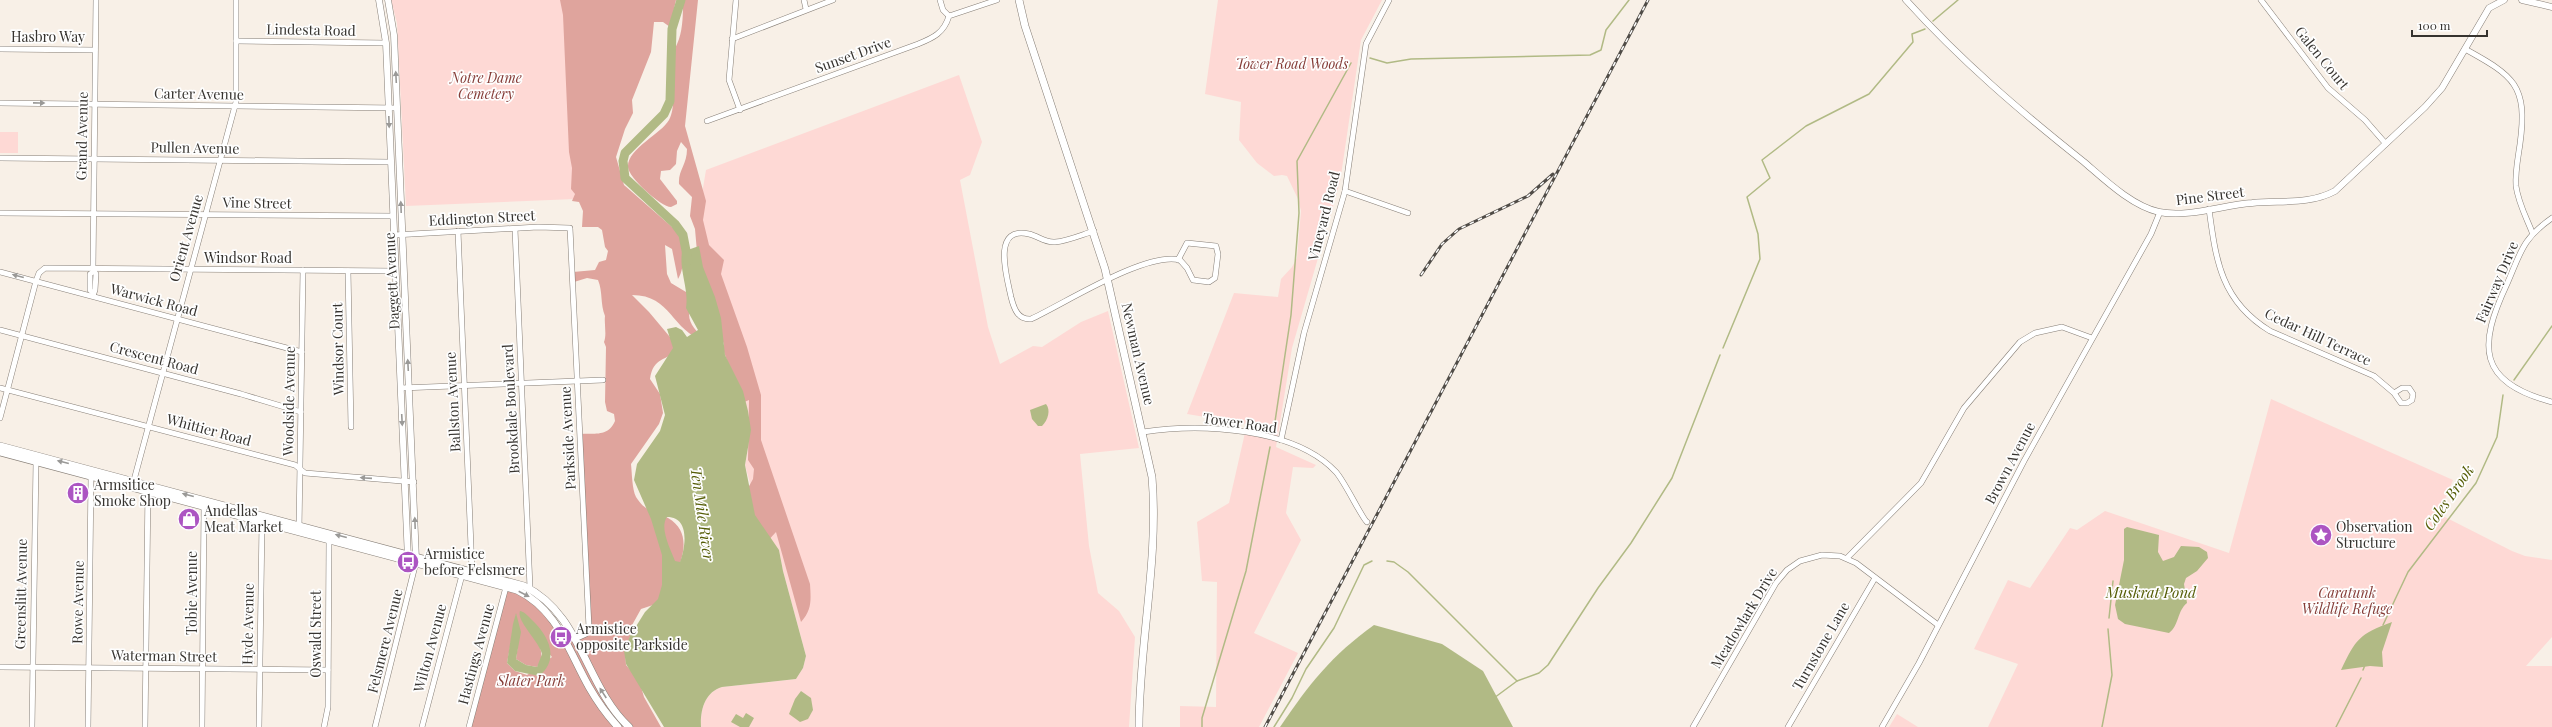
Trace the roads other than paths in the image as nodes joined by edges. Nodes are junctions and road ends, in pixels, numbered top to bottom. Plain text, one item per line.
1 (96, 0) edge
2 (236, 0) edge
3 (379, 0) edge
4 (388, 0) edge
5 (736, 0) edge
6 (804, 0) edge
7 (833, 0) edge
8 (940, 0) edge
9 (997, 0) edge
10 (1019, 0) edge
11 (1389, 0) edge
12 (1906, 0) edge
13 (2261, 0) edge
14 (2522, 0) edge
15 (2500, 1) edge
16 (2552, 7) edge
17 (806, 10) junction
18 (949, 16) junction
19 (732, 39) junction
20 (236, 41) junction
21 (386, 43) junction
22 (0, 49) edge
23 (2465, 49) junction
24 (95, 50) junction
25 (0, 103) edge
26 (94, 105) junction
27 (235, 106) junction
28 (388, 108) junction
29 (397, 108) junction
30 (740, 110) junction
31 (707, 121) dead end
32 (2386, 144) junction
33 (0, 158) edge
34 (93, 159) junction
35 (220, 160) junction
36 (390, 162) junction
37 (1345, 191) junction
38 (2209, 209) junction
39 (2160, 212) junction
40 (0, 213) edge
41 (1408, 213) dead end
42 (93, 214) junction
43 (206, 214) junction
44 (393, 216) junction
45 (2552, 218) edge
46 (570, 228) joint
47 (515, 229) junction
48 (1094, 231) junction
49 (458, 232) junction
50 (2532, 232) junction
51 (402, 234) junction
52 (394, 235) junction
53 (1178, 260) junction
54 (190, 269) junction
55 (93, 270) junction
56 (303, 270) junction
57 (348, 270) junction
58 (396, 271) junction
59 (0, 272) edge
60 (36, 281) junction
61 (1107, 281) junction
62 (93, 294) junction
63 (177, 319) junction
64 (0, 330) edge
65 (22, 336) junction
66 (2092, 338) junction
67 (302, 352) junction
68 (162, 373) junction
69 (602, 380) dead end
70 (578, 381) junction
71 (522, 384) junction
72 (465, 386) junction
73 (0, 388) edge
74 (401, 388) junction
75 (409, 388) junction
76 (8, 390) junction
77 (2394, 393) dead end
78 (2552, 402) edge
79 (301, 412) junction
80 (0, 418) edge
81 (148, 427) junction
82 (351, 427) dead end
83 (1143, 432) junction
84 (1281, 440) junction
85 (0, 446) edge
86 (0, 452) edge
87 (36, 462) junction
88 (300, 469) junction
89 (91, 477) junction
90 (134, 480) junction
91 (405, 481) junction
92 (414, 482) junction
93 (148, 488) junction
94 (204, 507) junction
95 (262, 522) junction
96 (1367, 522) dead end
97 (299, 528) junction
98 (329, 540) junction
99 (408, 557) junction
100 (1847, 558) junction
101 (416, 559) junction
102 (472, 571) junction
103 (462, 575) junction
104 (1875, 578) junction
105 (506, 586) junction
106 (530, 588) junction
107 (1938, 625) junction
108 (575, 639) junction
109 (0, 667) edge
110 (32, 667) junction
111 (89, 667) junction
112 (145, 669) junction
113 (203, 669) junction
114 (260, 670) junction
115 (328, 670) junction
116 (32, 727) edge
117 (88, 727) edge
118 (145, 727) edge
119 (202, 727) edge
120 (259, 727) edge
121 (324, 727) edge
122 (375, 727) edge
123 (422, 727) edge
124 (469, 727) edge
125 (618, 727) edge
126 (629, 727) edge
127 (1139, 727) edge
128 (1693, 727) edge
129 (1788, 727) edge
130 (1882, 727) edge

1 - 24 street, Grand Avenue
2 - 20 street, Orient Avenue
3 - 21 street, Daggett Avenue
29 -> 4 street, Daggett Avenue
5 - 19 street
6 - 17 street
7 - 17 street
8 - 18 street
9 - 18 street
10 - 48 main road, Newman Avenue
11 - 37 street, Vineyard Road
12 - 39 street, Pine Street
13 - 32 street, Galen Court
14 - 16 street
15 - 23 street, Pine Street
17 - 19 street
18 - 30 street, Sunset Drive
19 - 30 street
20 - 21 street, Lindesta Road
20 - 27 street, Orient Avenue
21 - 28 street, Daggett Avenue
22 - 24 street, Hasbro Way
23 - 32 street, Pine Street
23 - 50 street
24 - 26 street, Grand Avenue
25 -> 26 street, Carter Avenue
26 - 27 street, Carter Avenue
26 - 34 street, Grand Avenue
27 - 28 street, Carter Avenue
27 - 35 street, Orient Avenue
28 - 29 street, Carter Avenue
28 -> 36 street, Daggett Avenue
51 -> 29 street, Daggett Avenue
30 - 31 street, Sunset Drive
32 - 38 street, Pine Street
33 - 34 street, Pullen Avenue
34 - 35 street, Pullen Avenue
34 - 42 street, Grand Avenue
35 - 36 street, Pullen Avenue
35 - 43 street, Orient Avenue
36 - 44 street, Daggett Avenue
37 - 41 street
37 - 84 street, Vineyard Road
38 - 39 street, Pine Street
38 - 77 street, Cedar Hill Terrace
39 - 66 street, Brown Avenue
40 - 42 street, Vine Street
42 - 43 street, Vine Street
42 - 55 street, Grand Avenue
43 - 44 street, Vine Street
43 - 54 street, Orient Avenue
44 - 52 street, Daggett Avenue
45 - 50 street, Fairway Drive
46 - 47 street, Eddington Street
46 - 70 street, Parkside Avenue
47 - 49 street, Eddington Street
47 - 71 street, Brookdale Boulevard
48 - 61 main road, Newman Avenue
48 - 61 street
49 - 51 street, Eddington Street
49 - 72 street, Ballston Avenue
50 - 78 street, Fairway Drive
51 - 52 street, Eddington Street
75 -> 51 street, Daggett Avenue
52 - 58 street, Daggett Avenue
53 - 53 street
53 - 61 street
54 - 55 street, Windsor Road
54 - 56 street, Windsor Road
54 - 63 street, Orient Avenue
55 - 60 street, Windsor Road
55 - 62 street, Grand Avenue
56 - 57 street, Windsor Road
56 - 67 street, Woodside Avenue
57 - 58 street, Windsor Road
57 - 82 street, Windsor Court
58 - 74 street, Daggett Avenue
60 -> 59 street, Warwick Road
60 - 62 street, Warwick Road
60 - 65 street
61 - 83 main road, Newman Avenue
62 - 63 street, Warwick Road
63 - 67 street, Warwick Road
63 - 68 street, Orient Avenue
64 - 65 street, Crescent Road
65 - 68 street, Crescent Road
65 - 76 street
66 - 100 street
66 - 107 street, Brown Avenue
67 - 79 street, Woodside Avenue
68 - 79 street, Crescent Road
68 - 81 street, Orient Avenue
69 - 70 street
70 - 71 street
70 - 108 street, Parkside Avenue
71 - 72 street
71 - 106 street, Brookdale Boulevard
72 - 75 street
72 - 102 street, Ballston Avenue
73 - 76 street, Whittier Road
74 - 75 street
74 -> 91 street, Daggett Avenue
75 - 92 street, Daggett Avenue
76 - 80 street
76 - 81 street, Whittier Road
79 - 88 street, Woodside Avenue
81 - 88 street, Whittier Road
81 - 90 street, Orient Avenue
83 - 84 street, Tower Road
83 - 127 main road, Newman Avenue
84 - 96 street, Tower Road
90 -> 85 main road
86 - 87 main road
87 - 89 main road
87 - 110 street, Greenslitt Avenue
91 -> 88 street, Whittier Road
88 - 97 street, Woodside Avenue
89 - 93 main road
89 - 111 street, Rowe Avenue
90 - 93 main road
91 - 92 street, Whittier Road
91 - 99 street, Daggett Avenue
101 -> 92 street, Daggett Avenue
93 - 94 main road
97 -> 93 main road
93 - 112 street
94 - 95 main road
94 - 113 street, Tobie Avenue
95 - 97 main road
95 - 114 street, Hyde Avenue
97 - 98 main road
99 -> 97 main road
98 - 99 main road
98 - 115 street, Oswald Street
99 - 101 main road
100 - 104 street, Meadowlark Drive
100 - 128 street, Meadowlark Drive
101 - 102 main road
101 - 103 main road
101 - 122 street, Felsmere Avenue
102 - 106 main road
103 - 105 main road
103 - 123 street, Wilton Avenue
104 - 107 street, Meadowlark Drive
104 - 129 street, Turnstone Lane
105 - 124 street, Hastings Avenue
105 -> 125 main road
106 - 108 main road
107 - 130 street, Brown Avenue
126 -> 108 main road
109 - 110 street, Waterman Street
110 - 111 street, Waterman Street
110 - 116 street, Greenslitt Avenue
111 - 112 street, Waterman Street
111 - 117 street, Rowe Avenue
112 - 113 street, Waterman Street
112 - 118 street
113 - 114 street, Waterman Street
113 - 119 street, Tobie Avenue
114 - 115 street, Waterman Street
114 - 120 street, Hyde Avenue
115 - 121 street, Oswald Street

